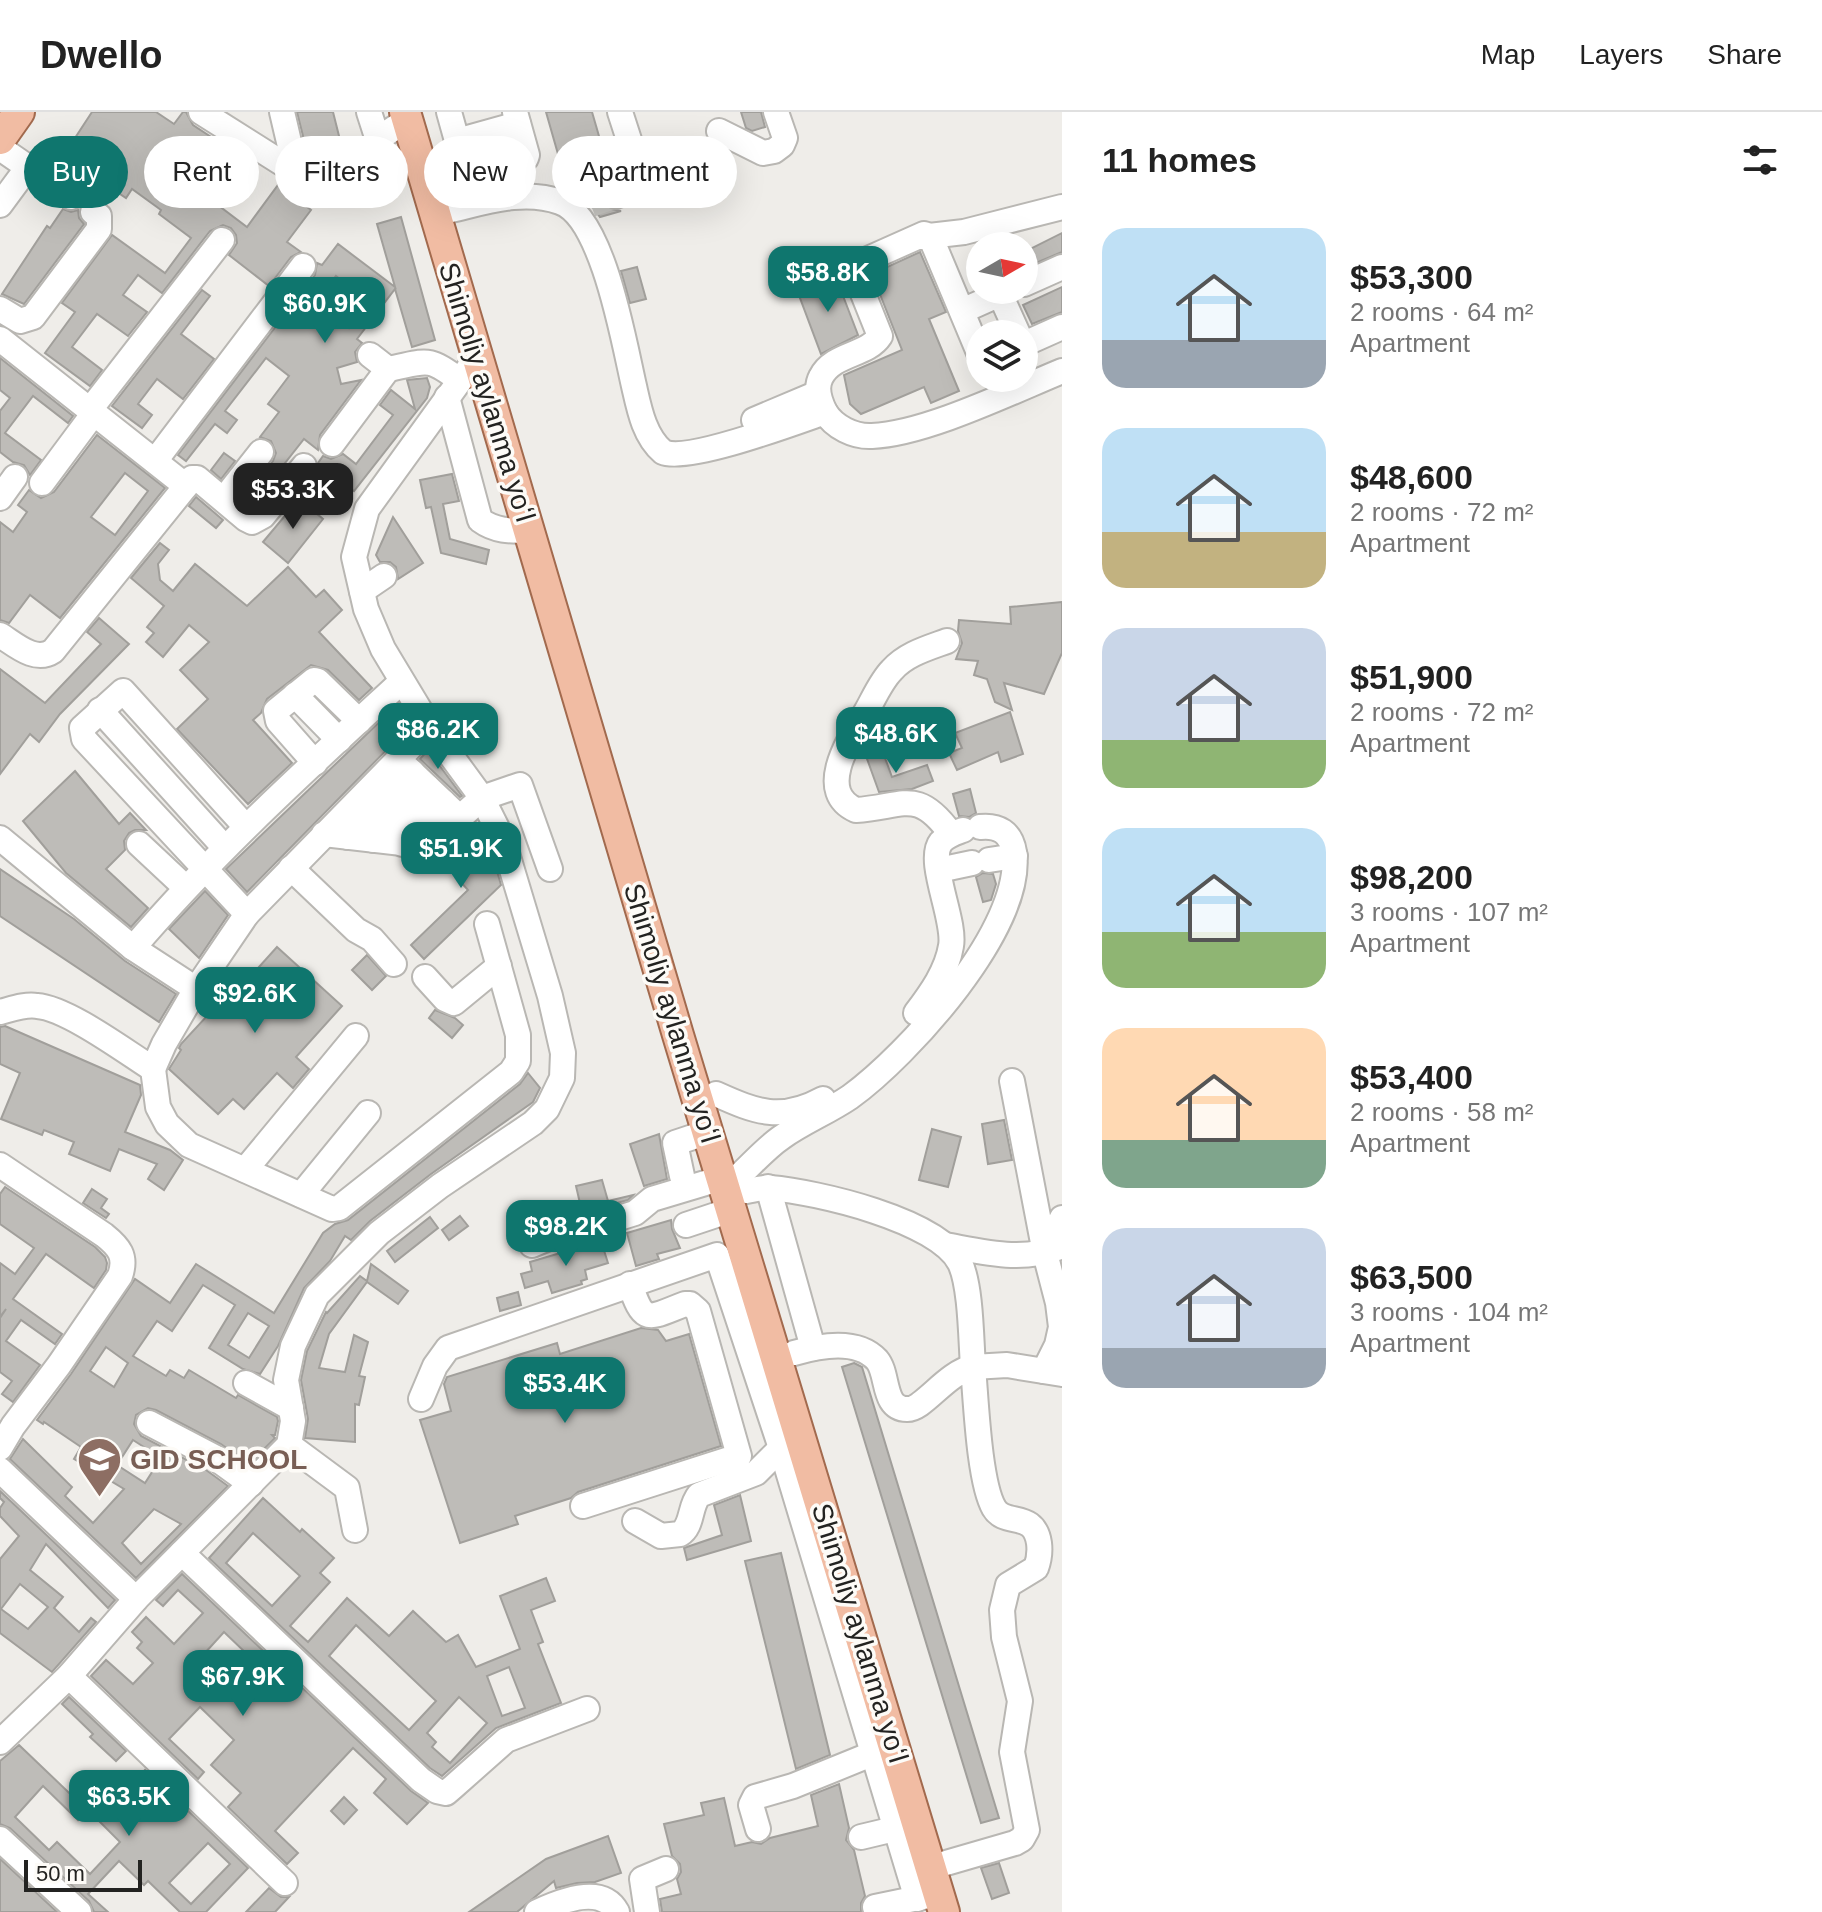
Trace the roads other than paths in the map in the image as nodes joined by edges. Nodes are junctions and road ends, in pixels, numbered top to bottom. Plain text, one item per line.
1 (19, 112) edge
2 (201, 112) edge
3 (282, 112) edge
4 (369, 112) edge
5 (449, 112) edge
6 (456, 112) edge
7 (620, 112) edge
8 (776, 112) edge
9 (412, 115) edge
10 (517, 118) edge
11 (719, 131) dead end
12 (288, 136) edge
13 (377, 136) edge
14 (383, 136) edge
15 (429, 136) edge
16 (454, 136) edge
17 (463, 136) edge
18 (472, 136) edge
19 (628, 136) edge
20 (0, 139) edge
21 (0, 148) edge
22 (275, 159) edge
23 (24, 164) edge
24 (24, 172) edge
25 (536, 197) edge
26 (0, 205) edge
27 (1062, 207) edge
28 (463, 208) edge
29 (93, 212) dead end
30 (929, 236) junction
31 (222, 240) dead end
32 (303, 266) dead end
33 (1062, 267) edge
34 (1038, 278) edge
35 (978, 304) edge
36 (0, 309) edge
37 (962, 311) junction
38 (966, 321) edge
39 (1062, 327) edge
40 (0, 339) edge
41 (1038, 339) edge
42 (1062, 371) edge
43 (461, 378) junction
44 (1038, 381) edge
45 (986, 392) edge
46 (822, 402) junction
47 (91, 412) junction
48 (332, 444) dead end
49 (261, 452) dead end
50 (155, 461) junction
51 (304, 466) dead end
52 (15, 477) dead end
53 (42, 483) dead end
54 (186, 486) junction
55 (0, 498) edge
56 (224, 499) junction
57 (528, 531) junction
58 (384, 576) dead end
59 (362, 591) junction
60 (0, 635) edge
61 (947, 641) dead end
62 (401, 682) junction
63 (295, 695) junction
64 (100, 710) junction
65 (359, 721) junction
66 (430, 727) junction
67 (339, 740) junction
68 (315, 763) junction
69 (428, 788) junction
70 (482, 798) junction
71 (246, 827) junction
72 (965, 830) junction
73 (336, 835) junction
74 (0, 838) edge
75 (374, 840) junction
76 (139, 844) dead end
77 (224, 847) junction
78 (1015, 856) junction
79 (291, 868) junction
80 (203, 869) junction
81 (550, 869) dead end
82 (939, 870) junction
83 (185, 887) junction
84 (247, 914) junction
85 (487, 924) dead end
86 (133, 948) junction
87 (394, 964) dead end
88 (499, 966) junction
89 (668, 967) junction
90 (425, 977) dead end
91 (196, 989) junction
92 (0, 1012) edge
93 (356, 1036) dead end
94 (153, 1069) junction
95 (1012, 1081) dead end
96 (716, 1094) junction
97 (368, 1113) dead end
98 (708, 1132) junction
99 (2, 1169) edge
100 (245, 1170) junction
101 (682, 1176) dead end
102 (742, 1188) junction
103 (301, 1195) junction
104 (1062, 1218) edge
105 (686, 1225) dead end
106 (532, 1245) dead end
107 (945, 1245) junction
108 (1054, 1250) edge
109 (730, 1251) junction
110 (630, 1284) junction
111 (795, 1353) junction
112 (973, 1367) junction
113 (1053, 1373) edge
114 (246, 1383) dead end
115 (421, 1399) dead end
116 (291, 1408) junction
117 (149, 1423) dead end
118 (791, 1444) junction
119 (289, 1445) junction
120 (0, 1448) edge
121 (0, 1470) edge
122 (251, 1484) junction
123 (583, 1506) dead end
124 (635, 1521) dead end
125 (355, 1530) dead end
126 (182, 1553) junction
127 (136, 1599) junction
128 (69, 1676) junction
129 (587, 1709) dead end
130 (0, 1742) edge
131 (883, 1749) junction
132 (906, 1826) junction
133 (758, 1829) dead end
134 (861, 1837) dead end
135 (0, 1839) edge
136 (946, 1863) junction
137 (666, 1869) dead end
138 (285, 1883) dead end
139 (931, 1905) edge
140 (875, 1907) dead end
141 (79, 1912) edge
142 (537, 1912) edge
143 (617, 1912) edge
144 (647, 1912) edge

1 - 20 main road
2 - 22 street
3 - 12 street
4 - 13 street
5 - 16 street
6 - 17 street
7 - 19 street
8 - 11 street
9 - 14 street
9 - 15 main road, Shimoliy aylanma yoʻl
9 - 43 main road, Shimoliy aylanma yoʻl
10 - 18 street
21 - 23 street
24 - 26 street
25 - 46 street
27 - 30 street
28 - 89 main road, Shimoliy aylanma yoʻl
29 - 36 street
30 - 37 street
30 - 46 street
31 - 47 street
32 - 50 street
33 - 34 street
35 - 37 street
37 - 38 street
39 - 41 street
40 - 47 street
42 - 44 street
43 - 48 street
43 - 57 main road, Shimoliy aylanma yoʻl
43 - 57 street
43 - 59 street
45 - 46 street
47 - 50 street
47 - 53 street
49 - 56 street
50 - 54 street
51 - 56 street
52 - 55 street
54 - 56 street
54 - 60 street
57 - 89 main road, Shimoliy aylanma yoʻl
58 - 59 street
59 - 62 street
61 - 72 street
62 - 65 street
62 - 66 street
63 - 65 street
63 - 67 street
63 - 68 street
64 - 71 street
64 - 77 street
64 - 80 street
65 - 67 street
66 - 69 street
66 - 70 street
67 - 68 street
68 - 71 street
69 - 70 street
69 - 73 street
69 - 75 street
69 - 75 street
70 - 81 street
70 - 116 street
71 - 77 street
72 - 78 street
72 - 82 street
73 - 75 street
73 - 79 street
74 - 86 street
76 - 83 street
77 - 80 street
78 - 82 street
78 - 102 street
79 - 84 street
79 - 87 street
80 - 83 street
80 - 84 street
82 - 96 street
83 - 86 street
84 - 91 street
85 - 88 street
86 - 91 street
88 - 90 street
88 - 103 street
89 - 96 main road, Shimoliy aylanma yoʻl
89 - 98 main road, Shimoliy aylanma yoʻl
91 - 94 street
92 - 94 street
93 - 100 street
94 - 100 street
95 - 108 street
96 - 102 main road, Shimoliy aylanma yoʻl
97 - 103 street
98 - 101 street
98 - 102 main road, Shimoliy aylanma yoʻl
99 - 120 street
100 - 103 street
102 - 105 street
102 - 106 street
102 - 107 street
102 - 109 main road, Shimoliy aylanma yoʻl
102 - 111 main road, Shimoliy aylanma yoʻl
104 - 108 street
107 - 108 street
107 - 112 street
108 - 113 street
109 - 110 street
109 - 111 main road, Shimoliy aylanma yoʻl
109 - 118 street
110 - 115 street
110 - 123 street
111 - 112 street
111 - 118 main road, Shimoliy aylanma yoʻl
111 - 136 main road, Shimoliy aylanma yoʻl
112 - 113 street
112 - 136 street
114 - 116 street
116 - 119 street
117 - 122 street
118 - 124 street
118 - 131 main road, Shimoliy aylanma yoʻl
119 - 122 street
119 - 125 street
121 - 127 street
122 - 126 street
126 - 127 street
126 - 129 street
127 - 128 street
128 - 130 street
128 - 138 street
131 - 132 main road, Shimoliy aylanma yoʻl
131 - 133 street
132 - 134 street
132 - 139 main road, Shimoliy aylanma yoʻl
135 - 141 street
136 - 139 main road, Shimoliy aylanma yoʻl
137 - 144 street
139 - 140 street
142 - 143 street

